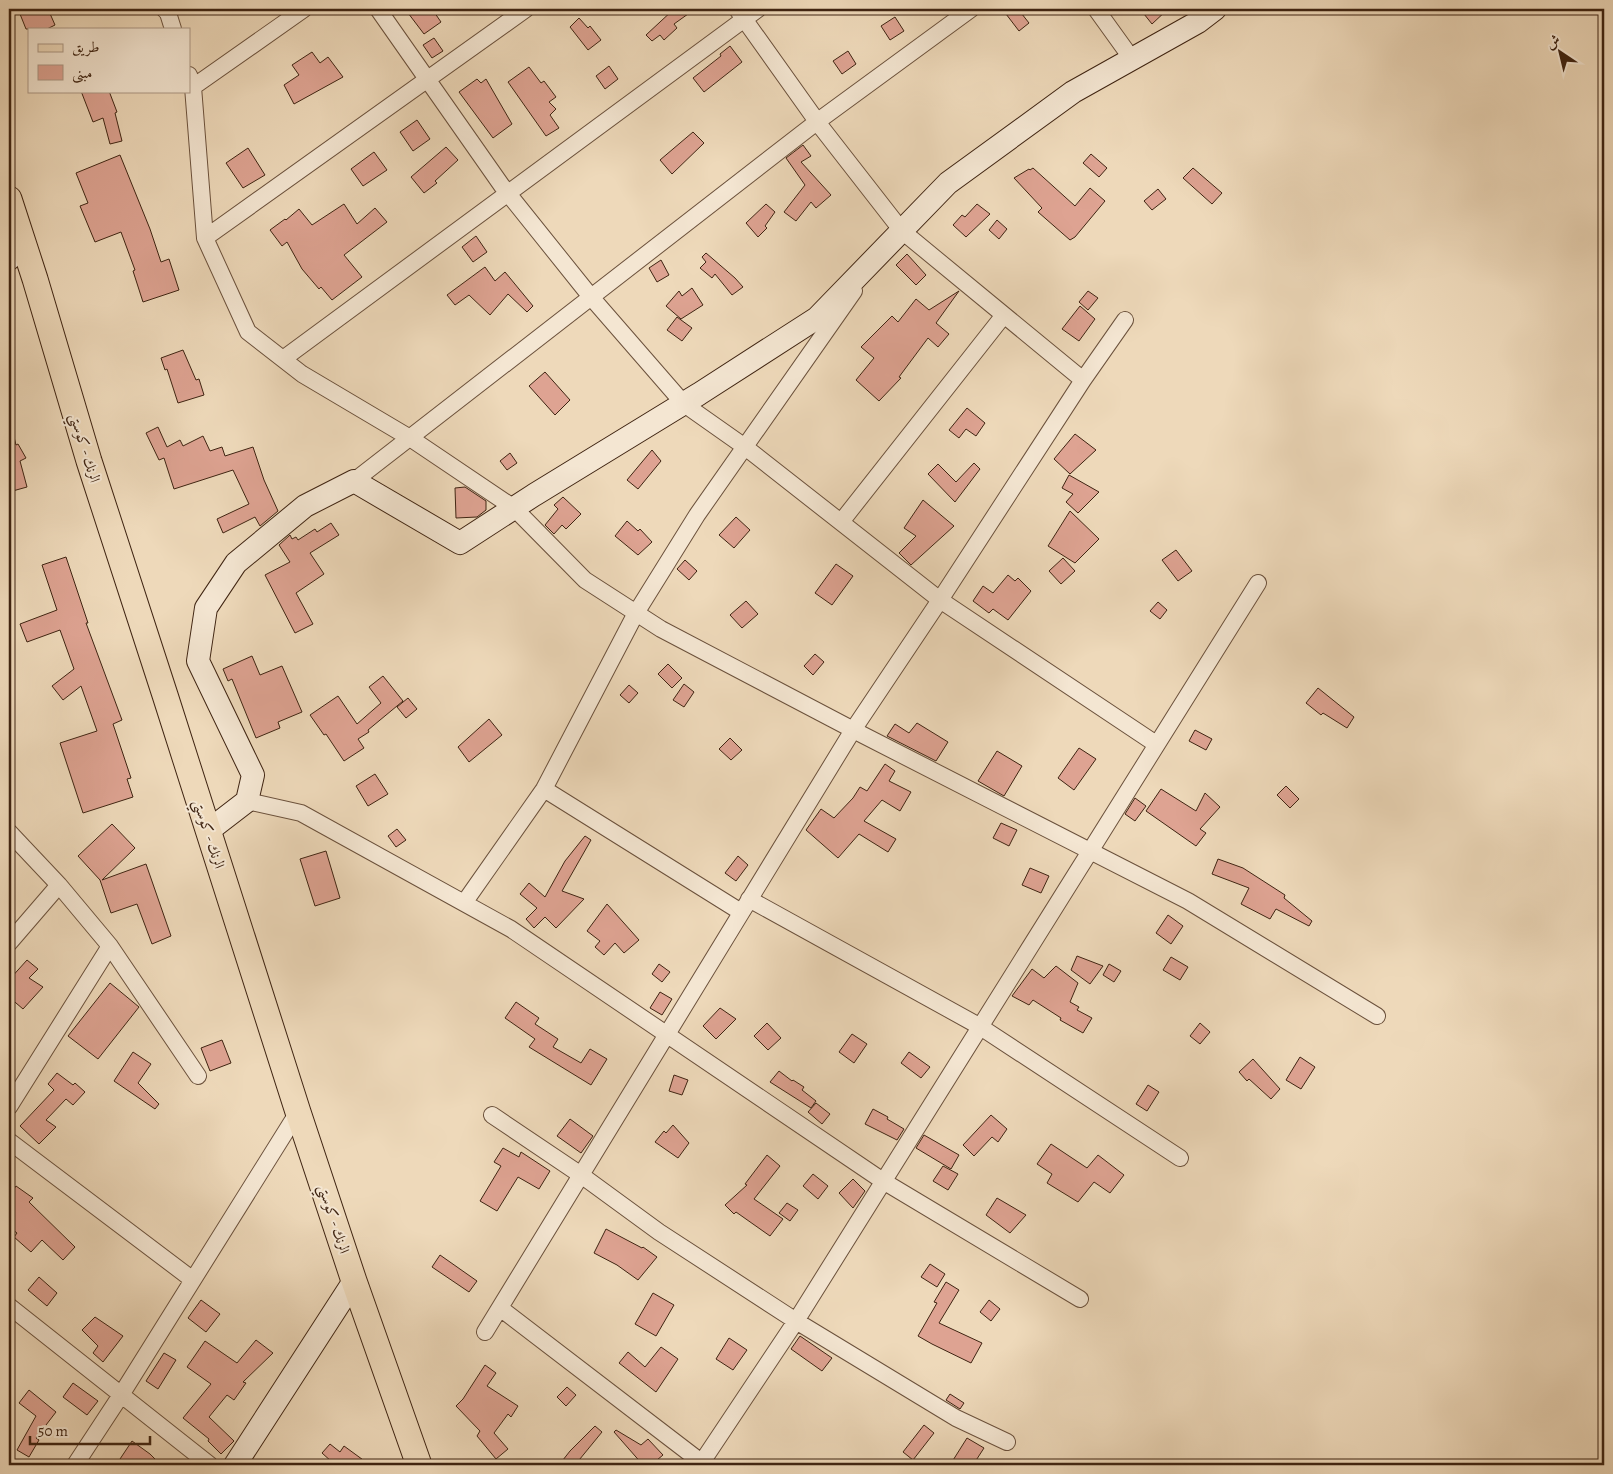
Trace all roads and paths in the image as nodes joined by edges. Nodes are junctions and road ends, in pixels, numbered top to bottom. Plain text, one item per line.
1 (164, 9) edge
2 (304, 9) edge
3 (378, 9) edge
4 (526, 9) edge
5 (758, 9) edge
6 (971, 9) edge
7 (1096, 9) edge
8 (1215, 9) edge
9 (740, 14) edge
10 (173, 28) edge
11 (1132, 59) junction
12 (427, 79) junction
13 (191, 81) edge
14 (818, 121) junction
15 (508, 194) junction
16 (9, 199) edge
17 (902, 231) junction
18 (205, 238) junction
19 (16, 251) edge
20 (882, 252) junction
21 (591, 297) junction
22 (1004, 315) junction
23 (1125, 320) dead end
24 (283, 359) junction
25 (1083, 380) junction
26 (684, 404) junction
27 (410, 438) junction
28 (745, 447) junction
29 (354, 481) junction
30 (514, 508) junction
31 (841, 522) junction
32 (1258, 583) dead end
33 (940, 600) junction
34 (636, 613) junction
35 (853, 730) junction
36 (1156, 744) junction
37 (544, 789) junction
38 (247, 801) junction
39 (208, 831) junction
40 (9, 832) edge
41 (1089, 851) junction
42 (59, 885) junction
43 (464, 903) junction
44 (745, 906) junction
45 (9, 942) edge
46 (110, 946) junction
47 (1377, 1016) dead end
48 (980, 1026) junction
49 (667, 1034) junction
50 (198, 1076) dead end
51 (9, 1106) edge
52 (298, 1112) junction
53 (492, 1116) dead end
54 (9, 1141) edge
55 (1180, 1158) dead end
56 (581, 1175) junction
57 (883, 1181) junction
58 (193, 1280) junction
59 (354, 1281) junction
60 (1080, 1299) dead end
61 (9, 1306) edge
62 (500, 1308) junction
63 (796, 1321) junction
64 (485, 1332) dead end
65 (121, 1395) junction
66 (1007, 1442) dead end
67 (418, 1464) edge
68 (702, 1464) edge
69 (75, 1465) edge
70 (210, 1465) edge
71 (235, 1465) edge

1 - 10 street
2 - 13 street
3 - 12 street
4 - 12 street
5 - 9 street
6 - 14 street
7 - 11 street
8 - 11 street
9 - 14 street
9 - 15 street
11 - 17 street
12 - 15 street
12 - 18 street
13 - 18 street
14 - 17 street
14 - 21 street
15 - 21 street
15 - 24 street
16 - 19 main road, الرنك - كوستي
17 - 20 street
17 - 22 street
18 - 24 street
19 - 39 main road, الرنك - كوستي
20 - 26 street
20 - 28 street
21 - 26 street
21 - 27 street
22 - 25 street
22 - 31 street
23 - 25 street
24 - 27 street
25 - 33 street
26 - 28 street
26 - 30 street
27 - 29 street
27 - 30 street
28 - 31 street
28 - 34 street
29 - 30 street
29 - 38 street
30 - 34 street
31 - 33 street
32 - 36 street
33 - 35 street
33 - 36 street
34 - 35 street
34 - 37 street
35 - 41 street
35 - 44 street
36 - 41 street
37 - 43 street
37 - 44 street
38 - 39 street
38 - 43 street
39 - 52 main road, الرنك - كوستي
40 - 42 street
41 - 47 street
41 - 48 street
42 - 45 street
42 - 46 street
43 - 49 street
44 - 48 street
44 - 49 street
46 - 50 street
46 - 51 street
48 - 55 street
48 - 57 street
49 - 56 street
49 - 57 street
52 - 58 street
52 - 59 main road, الرنك - كوستي
53 - 56 street
54 - 58 street
56 - 62 street
56 - 63 street
57 - 60 street
57 - 63 street
58 - 65 street
59 - 67 main road, الرنك - كوستي
59 - 71 street
61 - 65 street
62 - 64 street
62 - 68 street
63 - 66 street
63 - 68 street
65 - 69 street
65 - 70 street

